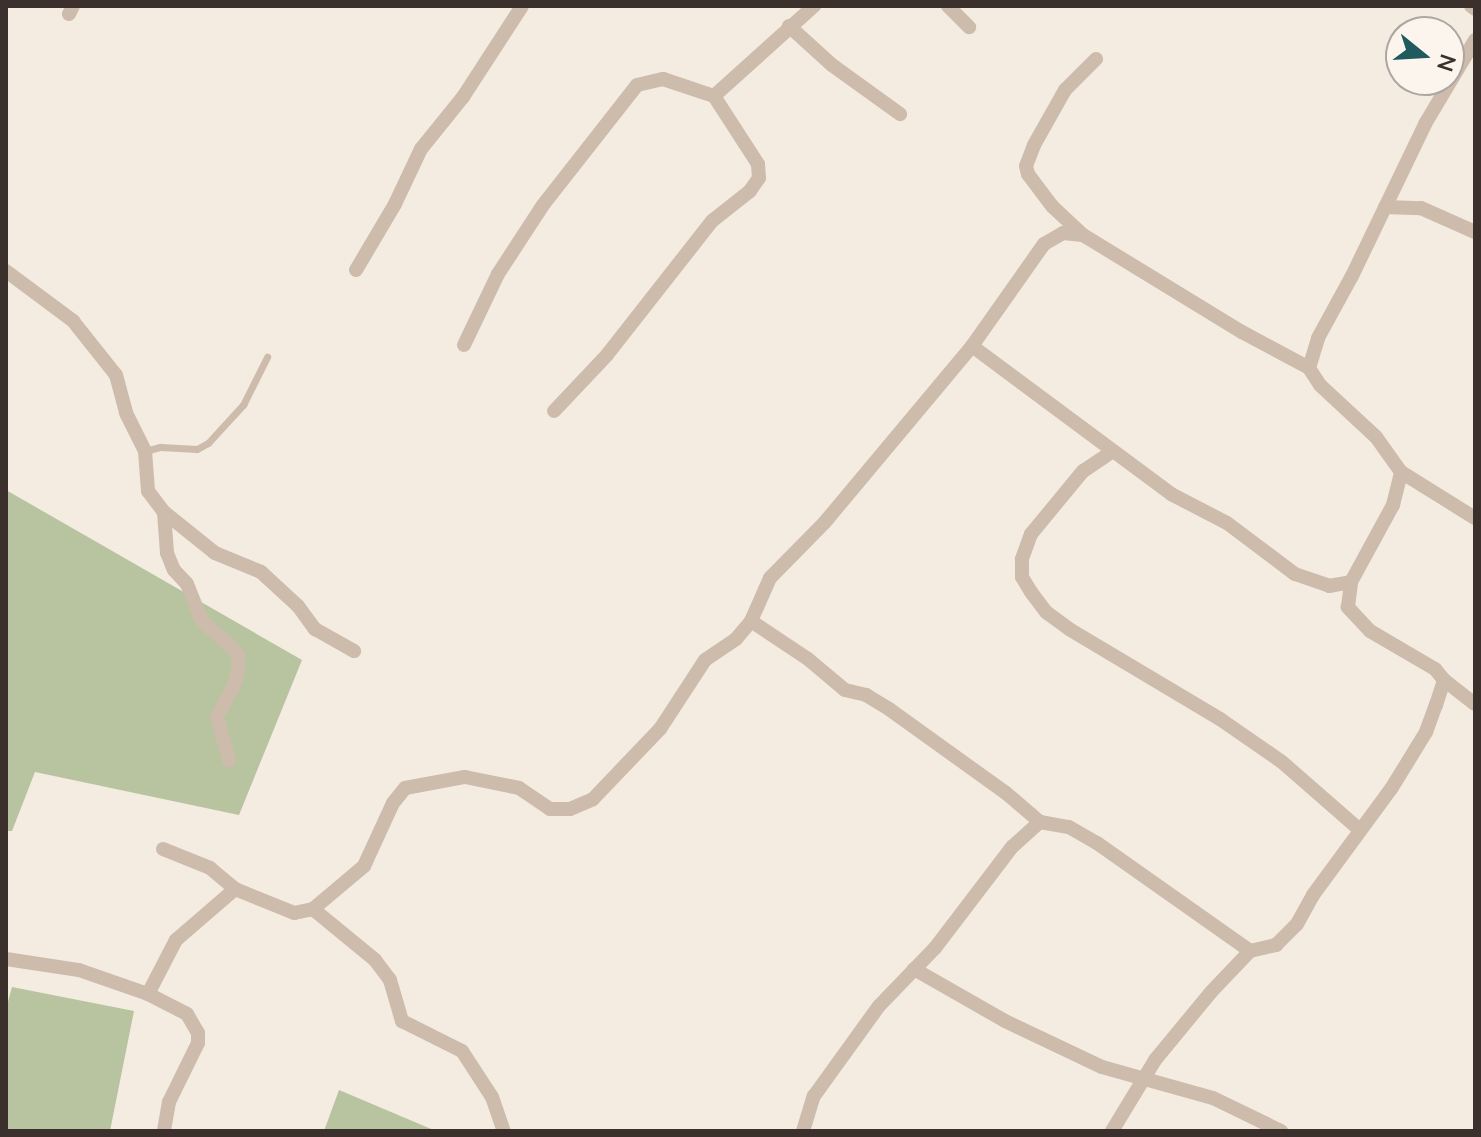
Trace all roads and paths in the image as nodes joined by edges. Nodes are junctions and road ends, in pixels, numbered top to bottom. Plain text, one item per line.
1 (522, 6) edge
2 (814, 6) edge
3 (948, 6) edge
4 (789, 26) junction
5 (969, 27) dead end
6 (1475, 40) edge
7 (1096, 59) dead end
8 (714, 96) junction
9 (900, 114) dead end
10 (1385, 207) junction
11 (1475, 232) edge
12 (1083, 235) junction
13 (356, 270) dead end
14 (6, 271) edge
15 (464, 345) dead end
16 (972, 346) junction
17 (267, 357) dead end
18 (1309, 368) junction
19 (554, 411) dead end
20 (145, 451) junction
21 (1113, 451) junction
22 (1401, 472) junction
23 (164, 512) junction
24 (1475, 518) edge
25 (1351, 582) junction
26 (751, 621) junction
27 (354, 651) dead end
28 (1444, 680) junction
29 (1475, 704) edge
30 (229, 760) dead end
31 (1040, 822) junction
32 (1360, 830) junction
33 (163, 849) dead end
34 (235, 889) junction
35 (313, 909) junction
36 (1250, 951) junction
37 (6, 959) edge
38 (914, 969) junction
39 (148, 994) junction
40 (1144, 1079) junction
41 (164, 1131) edge
42 (504, 1131) edge
43 (803, 1131) edge
44 (1112, 1131) edge
45 (1281, 1131) edge

1 - 13 street
2 - 4 street
3 - 5 street
4 - 8 street
4 - 9 street
6 - 10 street
7 - 12 street
8 - 15 street
8 - 19 street
10 - 11 street
10 - 18 street
12 - 16 street
12 - 18 street
14 - 20 street
16 - 21 street
16 - 26 street
17 - 20 lane
18 - 22 street
20 - 23 street
21 - 25 street
21 - 32 street
22 - 24 street
22 - 25 street
23 - 27 street
23 - 30 street
25 - 28 street
26 - 31 street
26 - 35 street
28 - 29 street
28 - 32 street
31 - 36 street
31 - 38 street
32 - 36 street
33 - 34 street
34 - 35 street
34 - 39 street
35 - 42 street
36 - 40 street
37 - 39 street
38 - 40 street
38 - 43 street
39 - 41 street
40 - 44 street
40 - 45 street

